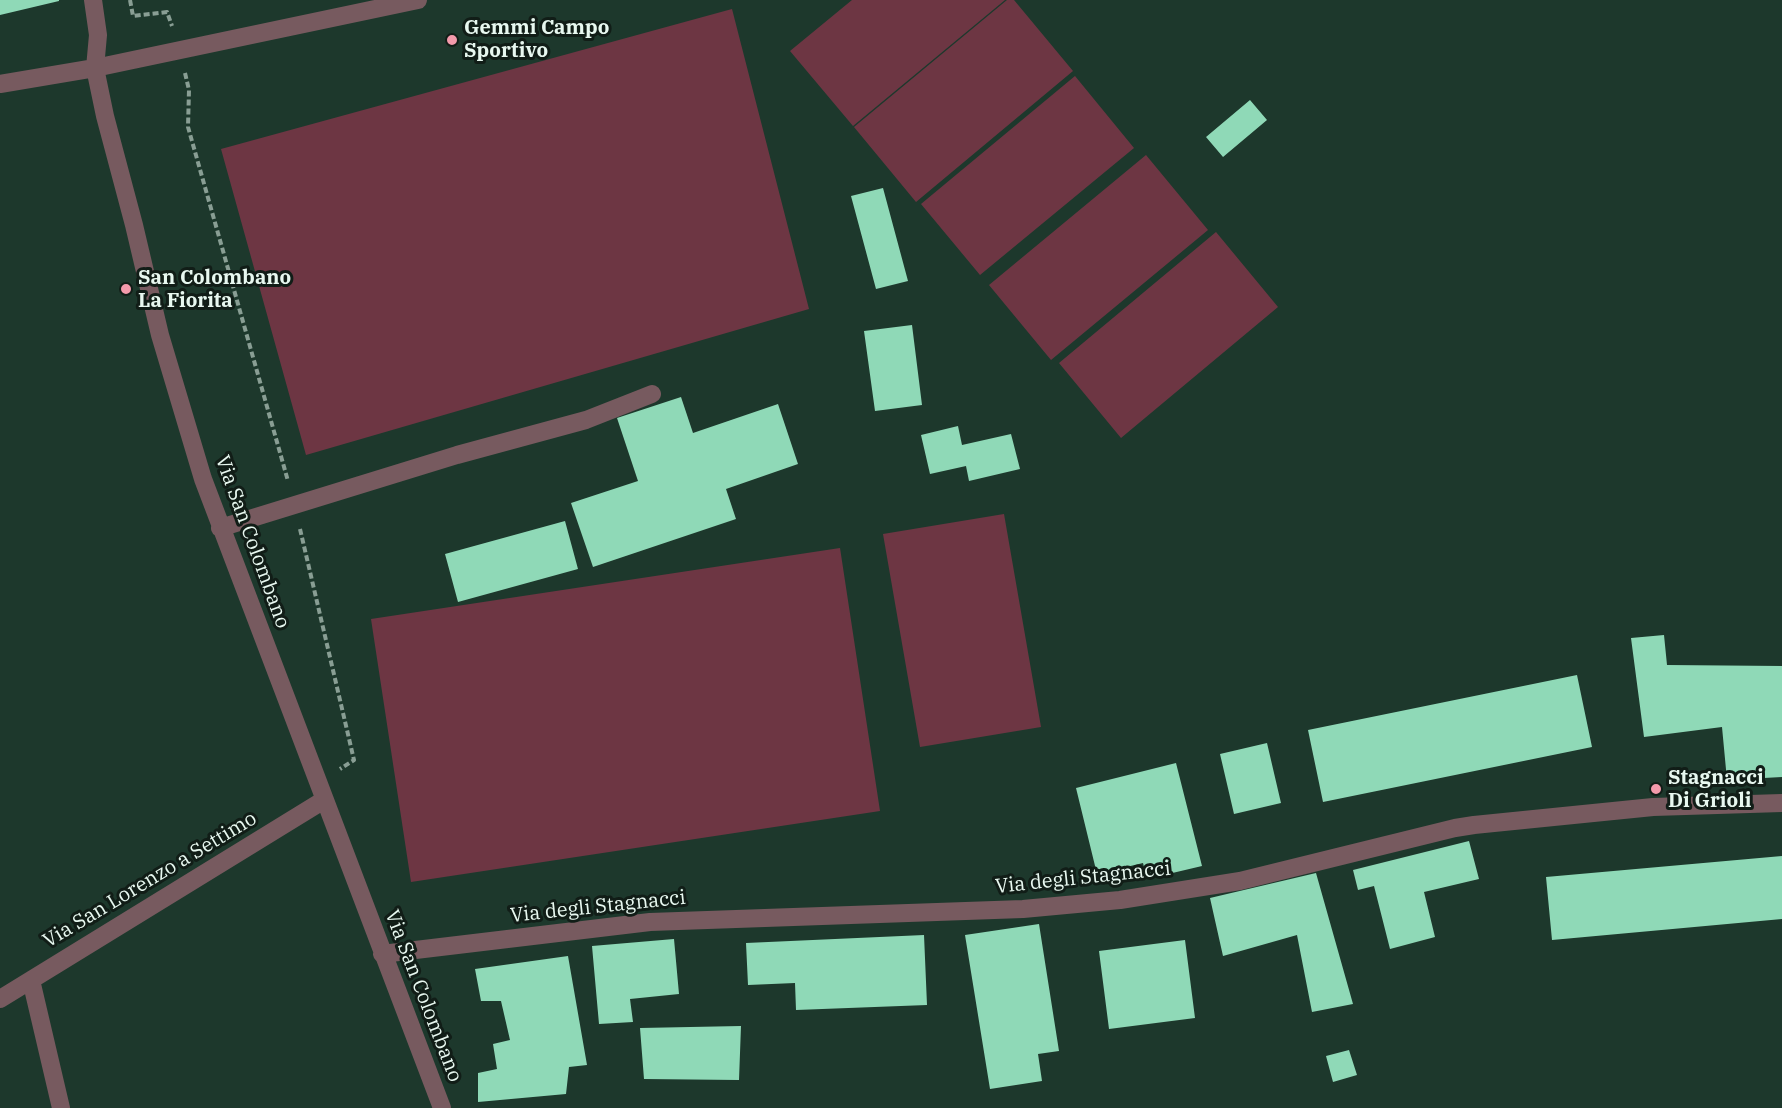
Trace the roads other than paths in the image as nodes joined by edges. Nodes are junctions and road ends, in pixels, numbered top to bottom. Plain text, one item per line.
1 (93, 0) edge
2 (418, 0) edge
3 (95, 68) junction
4 (0, 84) edge
5 (652, 394) dead end
6 (220, 528) junction
7 (324, 800) junction
8 (1782, 803) edge
9 (382, 954) junction
10 (31, 980) junction
11 (0, 999) edge
12 (61, 1108) edge
13 (442, 1108) edge

1 - 3 street, Via San Colombano
2 - 3 street
3 - 4 street
3 - 6 street, Via San Colombano
5 - 6 street
6 - 7 street, Via San Colombano
7 - 9 street, Via San Colombano
7 - 10 street, Via San Lorenzo a Settimo
8 - 9 street, Via degli Stagnacci
9 - 13 street, Via San Colombano
10 - 11 street, Via San Lorenzo a Settimo
10 - 12 street

